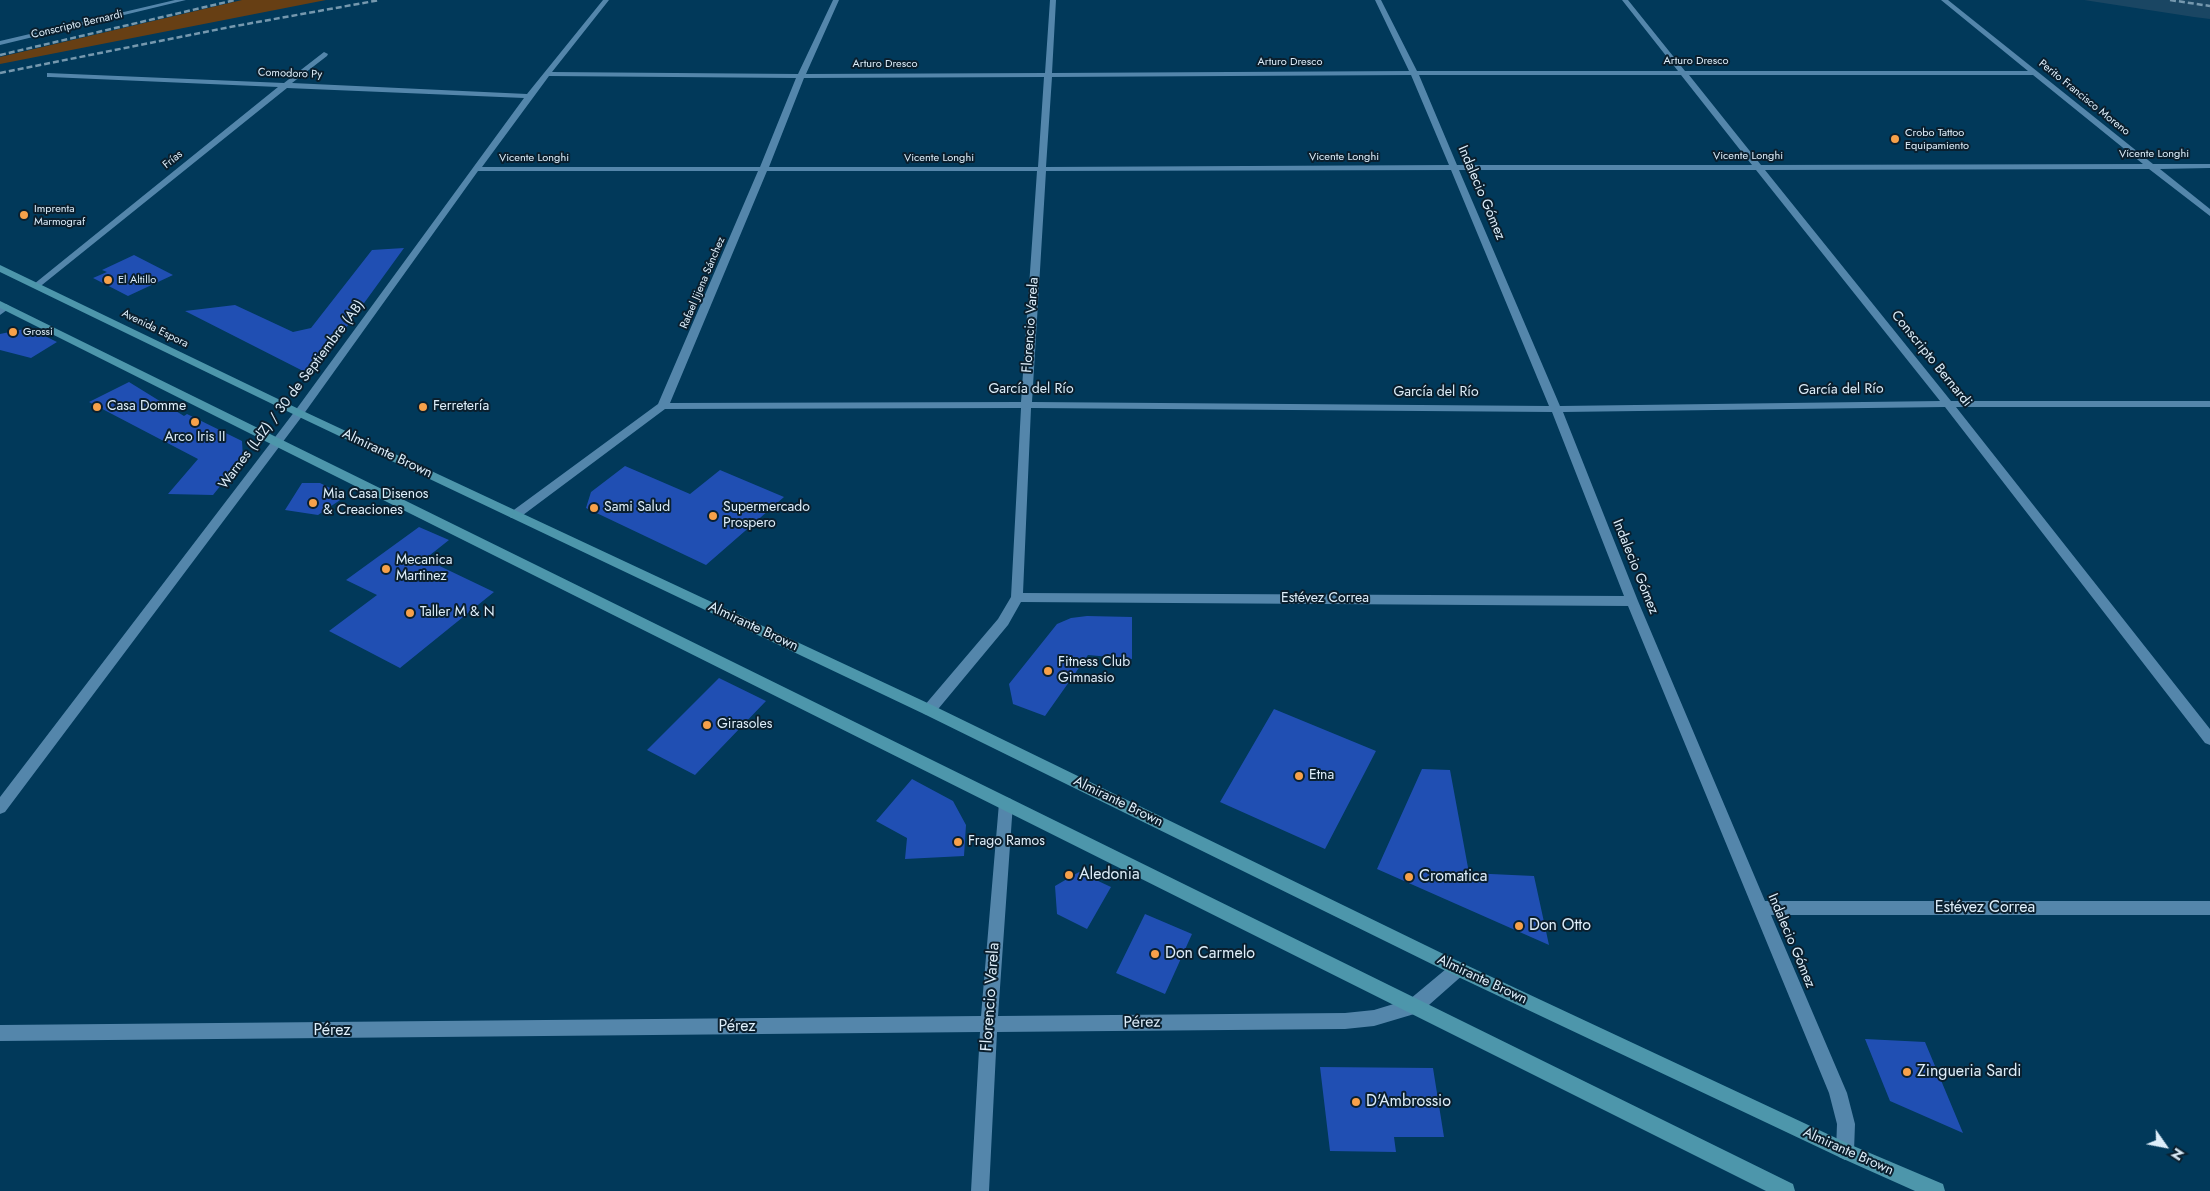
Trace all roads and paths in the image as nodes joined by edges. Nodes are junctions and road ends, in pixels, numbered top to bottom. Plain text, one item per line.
1 (183, 0) edge
2 (606, 0) edge
3 (836, 0) edge
4 (1054, 0) edge
5 (1378, 0) edge
6 (1626, 0) edge
7 (1944, 0) edge
8 (0, 43) edge
9 (324, 54) dead end
10 (1684, 72) junction
11 (1414, 73) junction
12 (2035, 73) junction
13 (546, 74) junction
14 (1048, 74) junction
15 (50, 75) dead end
16 (801, 76) junction
17 (286, 85) junction
18 (529, 96) junction
19 (2149, 166) junction
20 (2210, 166) edge
21 (1759, 167) junction
22 (1454, 168) junction
23 (477, 169) junction
24 (1043, 169) junction
25 (763, 170) junction
26 (2210, 213) edge
27 (0, 268) edge
28 (37, 286) junction
29 (2, 308) edge
30 (1948, 404) junction
31 (2210, 404) edge
32 (1026, 405) junction
33 (663, 406) junction
34 (1556, 409) junction
35 (300, 413) junction
36 (275, 442) junction
37 (515, 515) junction
38 (1017, 597) junction
39 (1632, 601) junction
40 (929, 710) junction
41 (2210, 739) edge
42 (1006, 803) junction
43 (0, 808) edge
44 (1761, 908) junction
45 (2210, 908) edge
46 (1458, 969) junction
47 (1415, 1006) junction
48 (989, 1025) junction
49 (0, 1033) edge
50 (1845, 1151) junction
51 (980, 1191) edge
52 (1786, 1191) edge
53 (1936, 1191) edge

1 - 8 street, Conscripto Bernardi
2 - 13 street, Warnes (LdZ) / 30 de Septiembre (AB)
3 - 16 street, Rafael Jijena Sánchez
4 - 14 street, Florencio Varela
5 - 11 street, Indalecio Gómez
6 - 10 street, Conscripto Bernardi
7 - 12 street, Perito Francisco Moreno
9 - 17 street, Frías
10 - 11 street, Arturo Dresco
10 - 12 street, Arturo Dresco
10 - 21 street, Conscripto Bernardi
11 - 14 street, Arturo Dresco
11 - 22 street, Indalecio Gómez
12 - 19 street, Perito Francisco Moreno
13 - 16 street, Arturo Dresco
13 - 18 street, Warnes (LdZ) / 30 de Septiembre (AB)
14 - 16 street, Arturo Dresco
14 - 24 street, Florencio Varela
15 - 17 street, Comodoro Py
16 - 25 street, Rafael Jijena Sánchez
17 - 18 street, Comodoro Py
17 - 28 street, Frías
18 - 23 street, Warnes (LdZ) / 30 de Septiembre (AB)
19 - 20 street, Vicente Longhi
19 - 21 street, Vicente Longhi
19 - 26 street, Perito Francisco Moreno
21 - 22 street, Vicente Longhi
21 - 30 street, Conscripto Bernardi
22 - 24 street, Vicente Longhi
22 - 34 street, Indalecio Gómez
23 - 25 street, Vicente Longhi
23 - 35 street, Warnes (LdZ) / 30 de Septiembre (AB)
24 - 25 street, Vicente Longhi
24 - 32 street, Florencio Varela
25 - 33 street, Rafael Jijena Sánchez
27 - 28 main road, Avenida Espora
28 - 35 main road, Avenida Espora
29 - 36 main road
30 - 31 street, García del Río
30 - 34 street, García del Río
30 - 41 street, Conscripto Bernardi
32 - 33 street, García del Río
32 - 34 street, García del Río
32 - 38 street, Florencio Varela
33 - 37 street
34 - 39 street, Indalecio Gómez
35 - 36 street, Warnes (LdZ) / 30 de Septiembre (AB)
35 - 37 main road, Almirante Brown
36 - 42 main road
36 - 43 street, Warnes (LdZ) / 30 de Septiembre (AB)
37 - 40 main road, Almirante Brown
38 - 39 street, Estévez Correa
38 - 40 street, Florencio Varela
39 - 44 street, Indalecio Gómez
40 - 46 main road, Almirante Brown
42 - 47 main road
42 - 48 street, Florencio Varela
44 - 45 street, Estévez Correa
44 - 50 street, Indalecio Gómez
46 - 47 street, Pérez
46 - 50 main road, Almirante Brown
47 - 48 street, Pérez
47 - 52 main road
48 - 49 street, Pérez
48 - 51 street, Florencio Varela
50 - 53 main road, Almirante Brown

